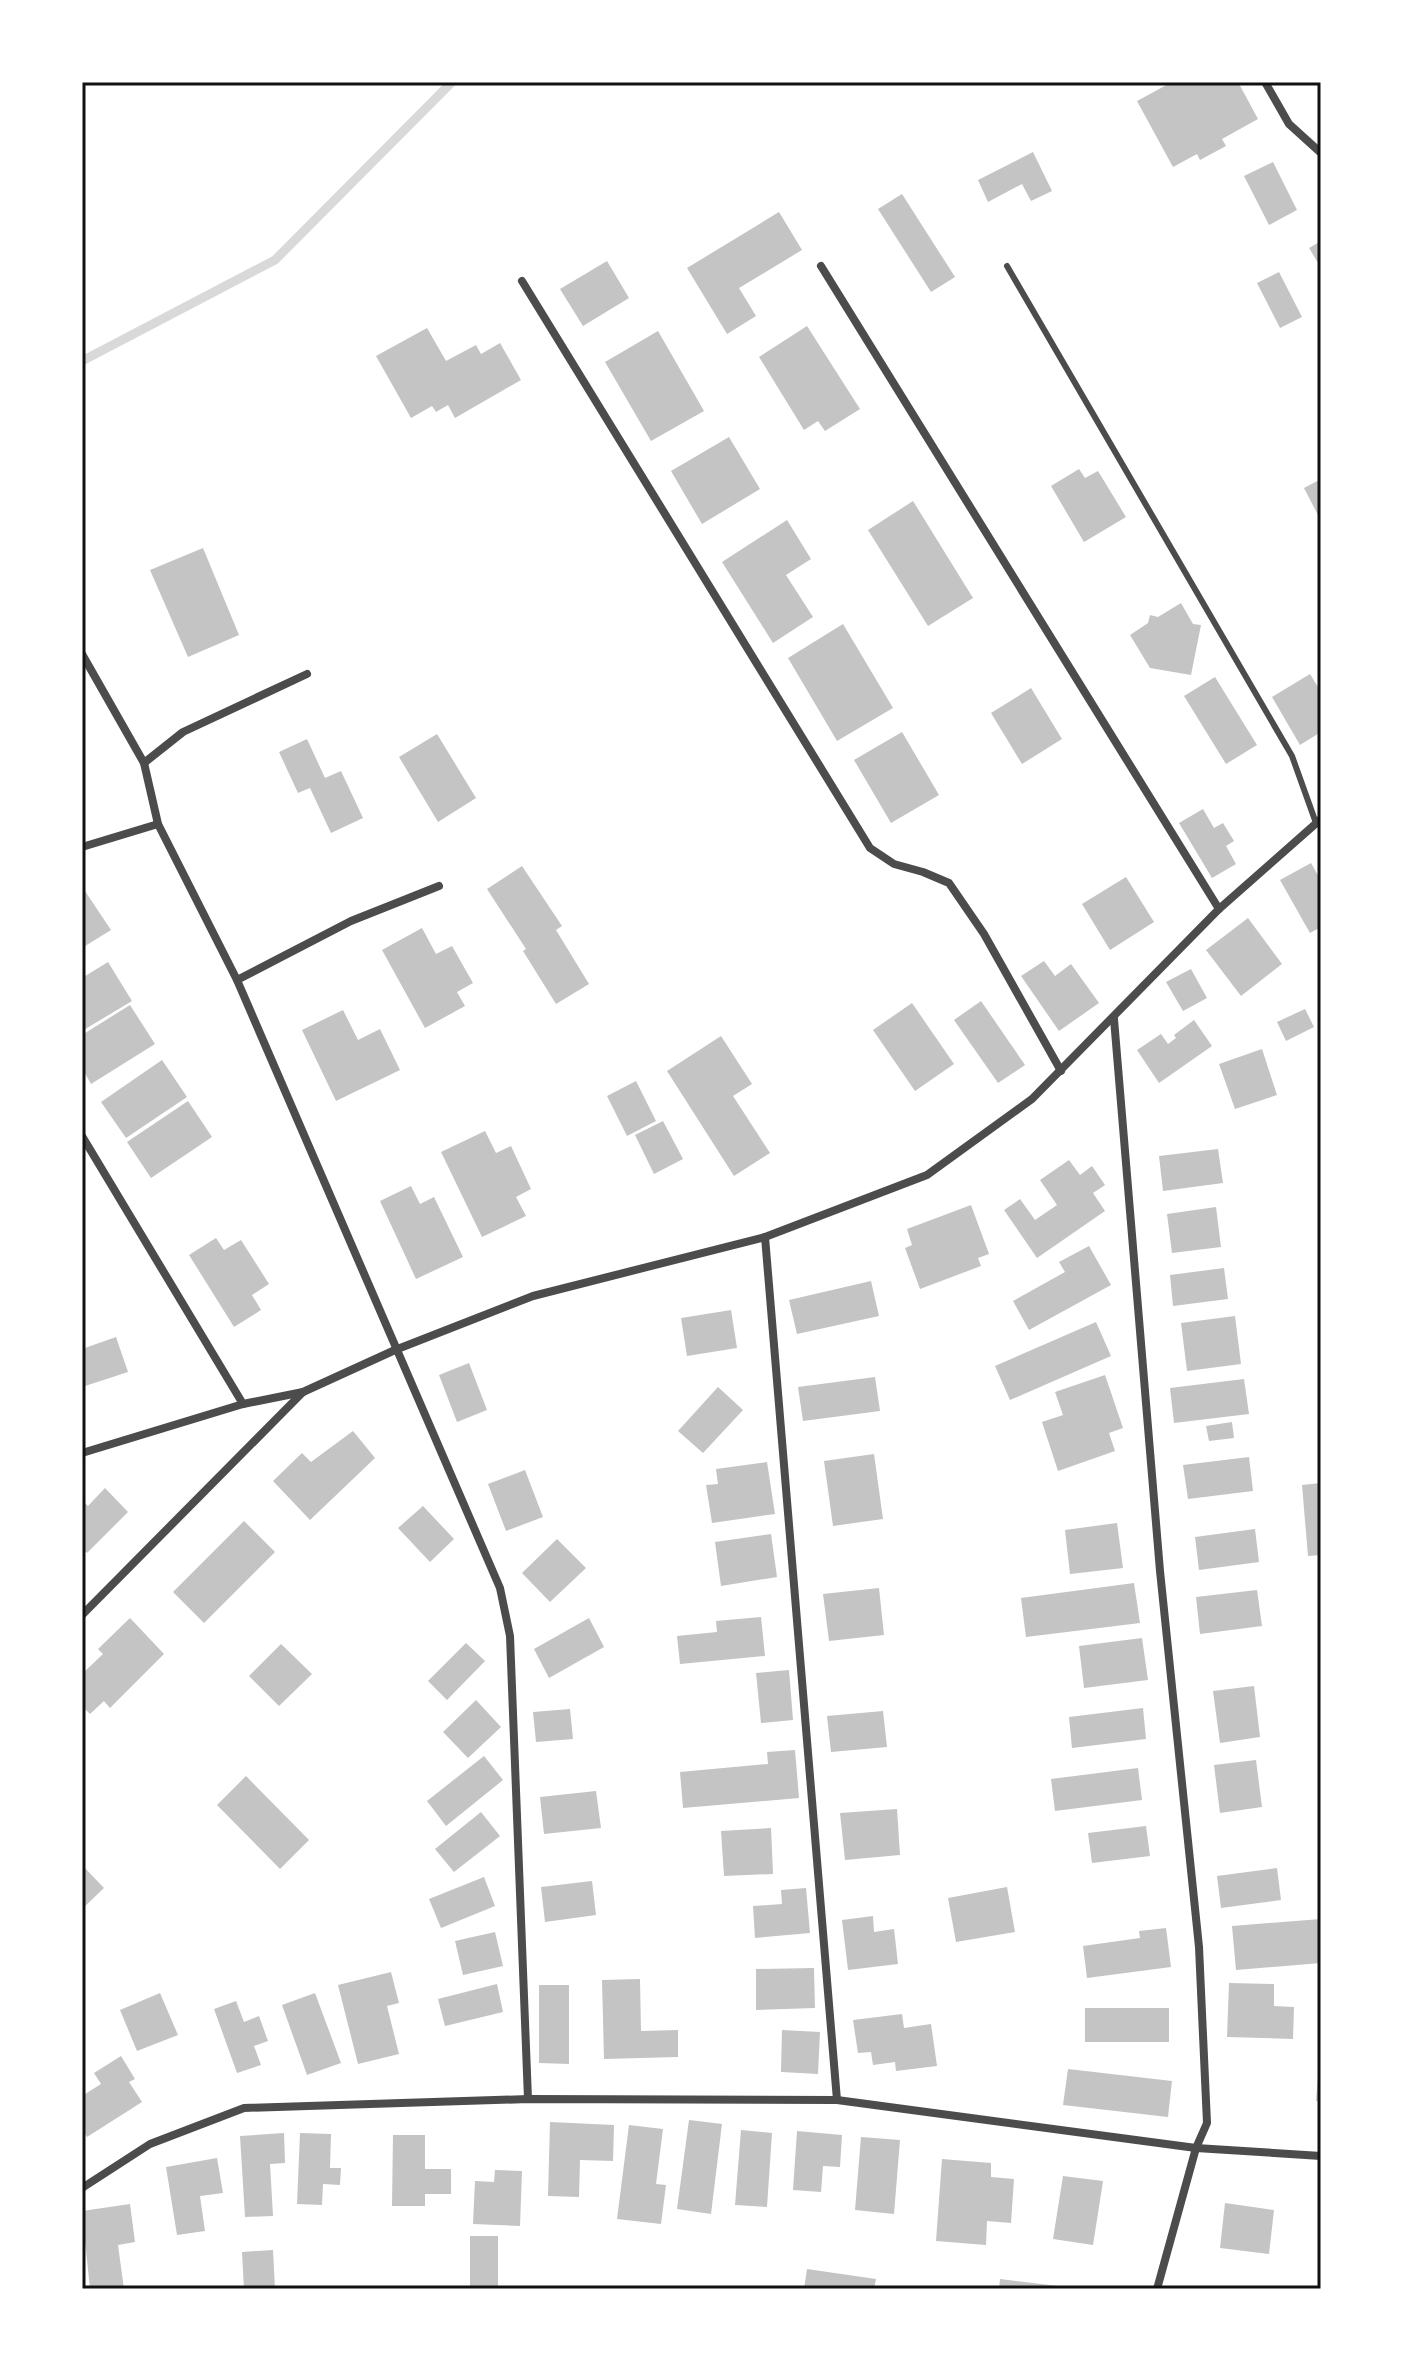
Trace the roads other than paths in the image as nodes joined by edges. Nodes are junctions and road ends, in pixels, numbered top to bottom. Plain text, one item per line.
1 (1265, 82) edge
2 (1321, 153) edge
3 (821, 266) dead end
4 (1007, 266) dead end
5 (522, 281) dead end
6 (82, 654) edge
7 (307, 674) dead end
8 (144, 763) junction
9 (1319, 821) edge
10 (158, 824) junction
11 (82, 847) edge
12 (439, 886) dead end
13 (1219, 909) junction
14 (237, 980) junction
15 (1114, 1019) junction
16 (1061, 1071) junction
17 (82, 1136) edge
18 (765, 1237) junction
19 (395, 1350) junction
20 (303, 1392) junction
21 (243, 1404) junction
22 (82, 1453) edge
23 (82, 1615) edge
24 (528, 2099) junction
25 (837, 2100) junction
26 (1196, 2148) junction
27 (1321, 2156) edge
28 (82, 2188) edge
29 (1157, 2289) edge

1 - 2 street
3 - 13 street
4 - 9 lane
5 - 16 street
6 - 8 street
7 - 8 street
8 - 10 street
9 - 13 street
10 - 11 street
10 - 14 street
12 - 14 street
13 - 15 street
14 - 19 street
15 - 16 street
15 - 26 street
16 - 18 street
17 - 21 street
18 - 19 street
18 - 25 street
19 - 20 street
19 - 24 street
20 - 21 street
20 - 23 street
21 - 22 street
24 - 25 street
24 - 28 street
25 - 26 street
26 - 27 street
26 - 29 street

